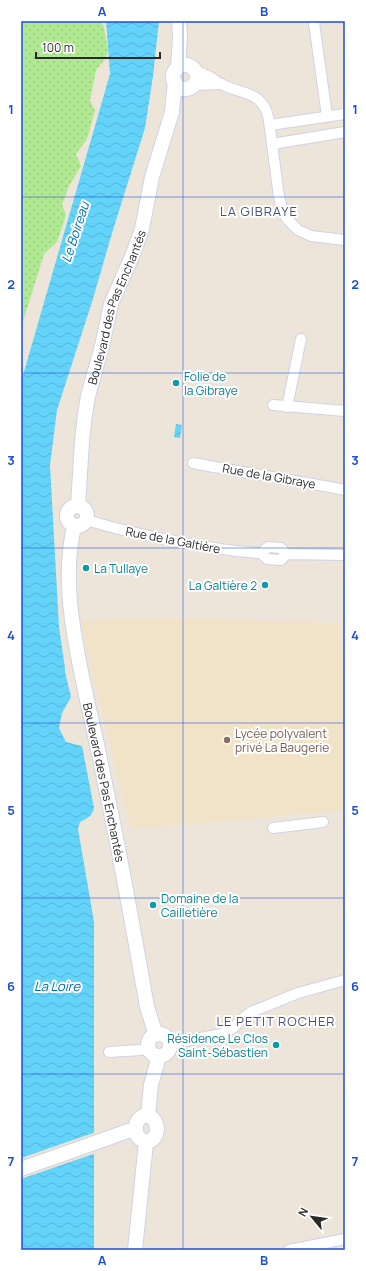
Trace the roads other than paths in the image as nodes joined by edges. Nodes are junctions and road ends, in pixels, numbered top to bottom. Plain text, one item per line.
1 (179, 21) edge
2 (315, 21) edge
3 (187, 77) junction
4 (345, 114) edge
5 (327, 116) junction
6 (270, 125) junction
7 (345, 132) edge
8 (272, 144) junction
9 (345, 240) edge
10 (301, 339) dead end
11 (272, 405) dead end
12 (287, 407) junction
13 (345, 411) edge
14 (193, 463) dead end
15 (345, 490) edge
16 (78, 506) junction
17 (87, 520) junction
18 (74, 527) junction
19 (345, 555) edge
20 (323, 822) dead end
21 (273, 828) dead end
22 (345, 980) edge
23 (156, 1035) junction
24 (170, 1044) junction
25 (109, 1052) dead end
26 (154, 1052) junction
27 (148, 1116) junction
28 (132, 1130) junction
29 (146, 1142) junction
30 (21, 1169) edge
31 (345, 1239) edge
32 (135, 1250) edge
33 (293, 1250) edge

1 - 3 main road, Boulevard des Pas Enchantés
2 - 5 street
3 - 6 street
3 - 16 main road, Boulevard des Pas Enchantés
4 - 5 street
5 - 6 street
6 - 8 street
7 - 8 street
8 - 9 street
10 - 12 street
11 - 12 street
12 - 13 street
14 - 15 street, Rue de la Gibraye
16 - 17 main road
16 - 18 main road
17 - 18 main road
17 - 19 street, Rue de la Galtière
18 - 23 main road, Boulevard des Pas Enchantés
20 - 21 street
22 - 24 street
23 - 24 main road
23 - 26 main road
24 - 26 main road
25 - 26 street
26 - 27 main road
27 - 28 main road
27 - 29 main road
28 - 29 main road
28 - 30 main road
29 - 32 main road
31 - 33 street

